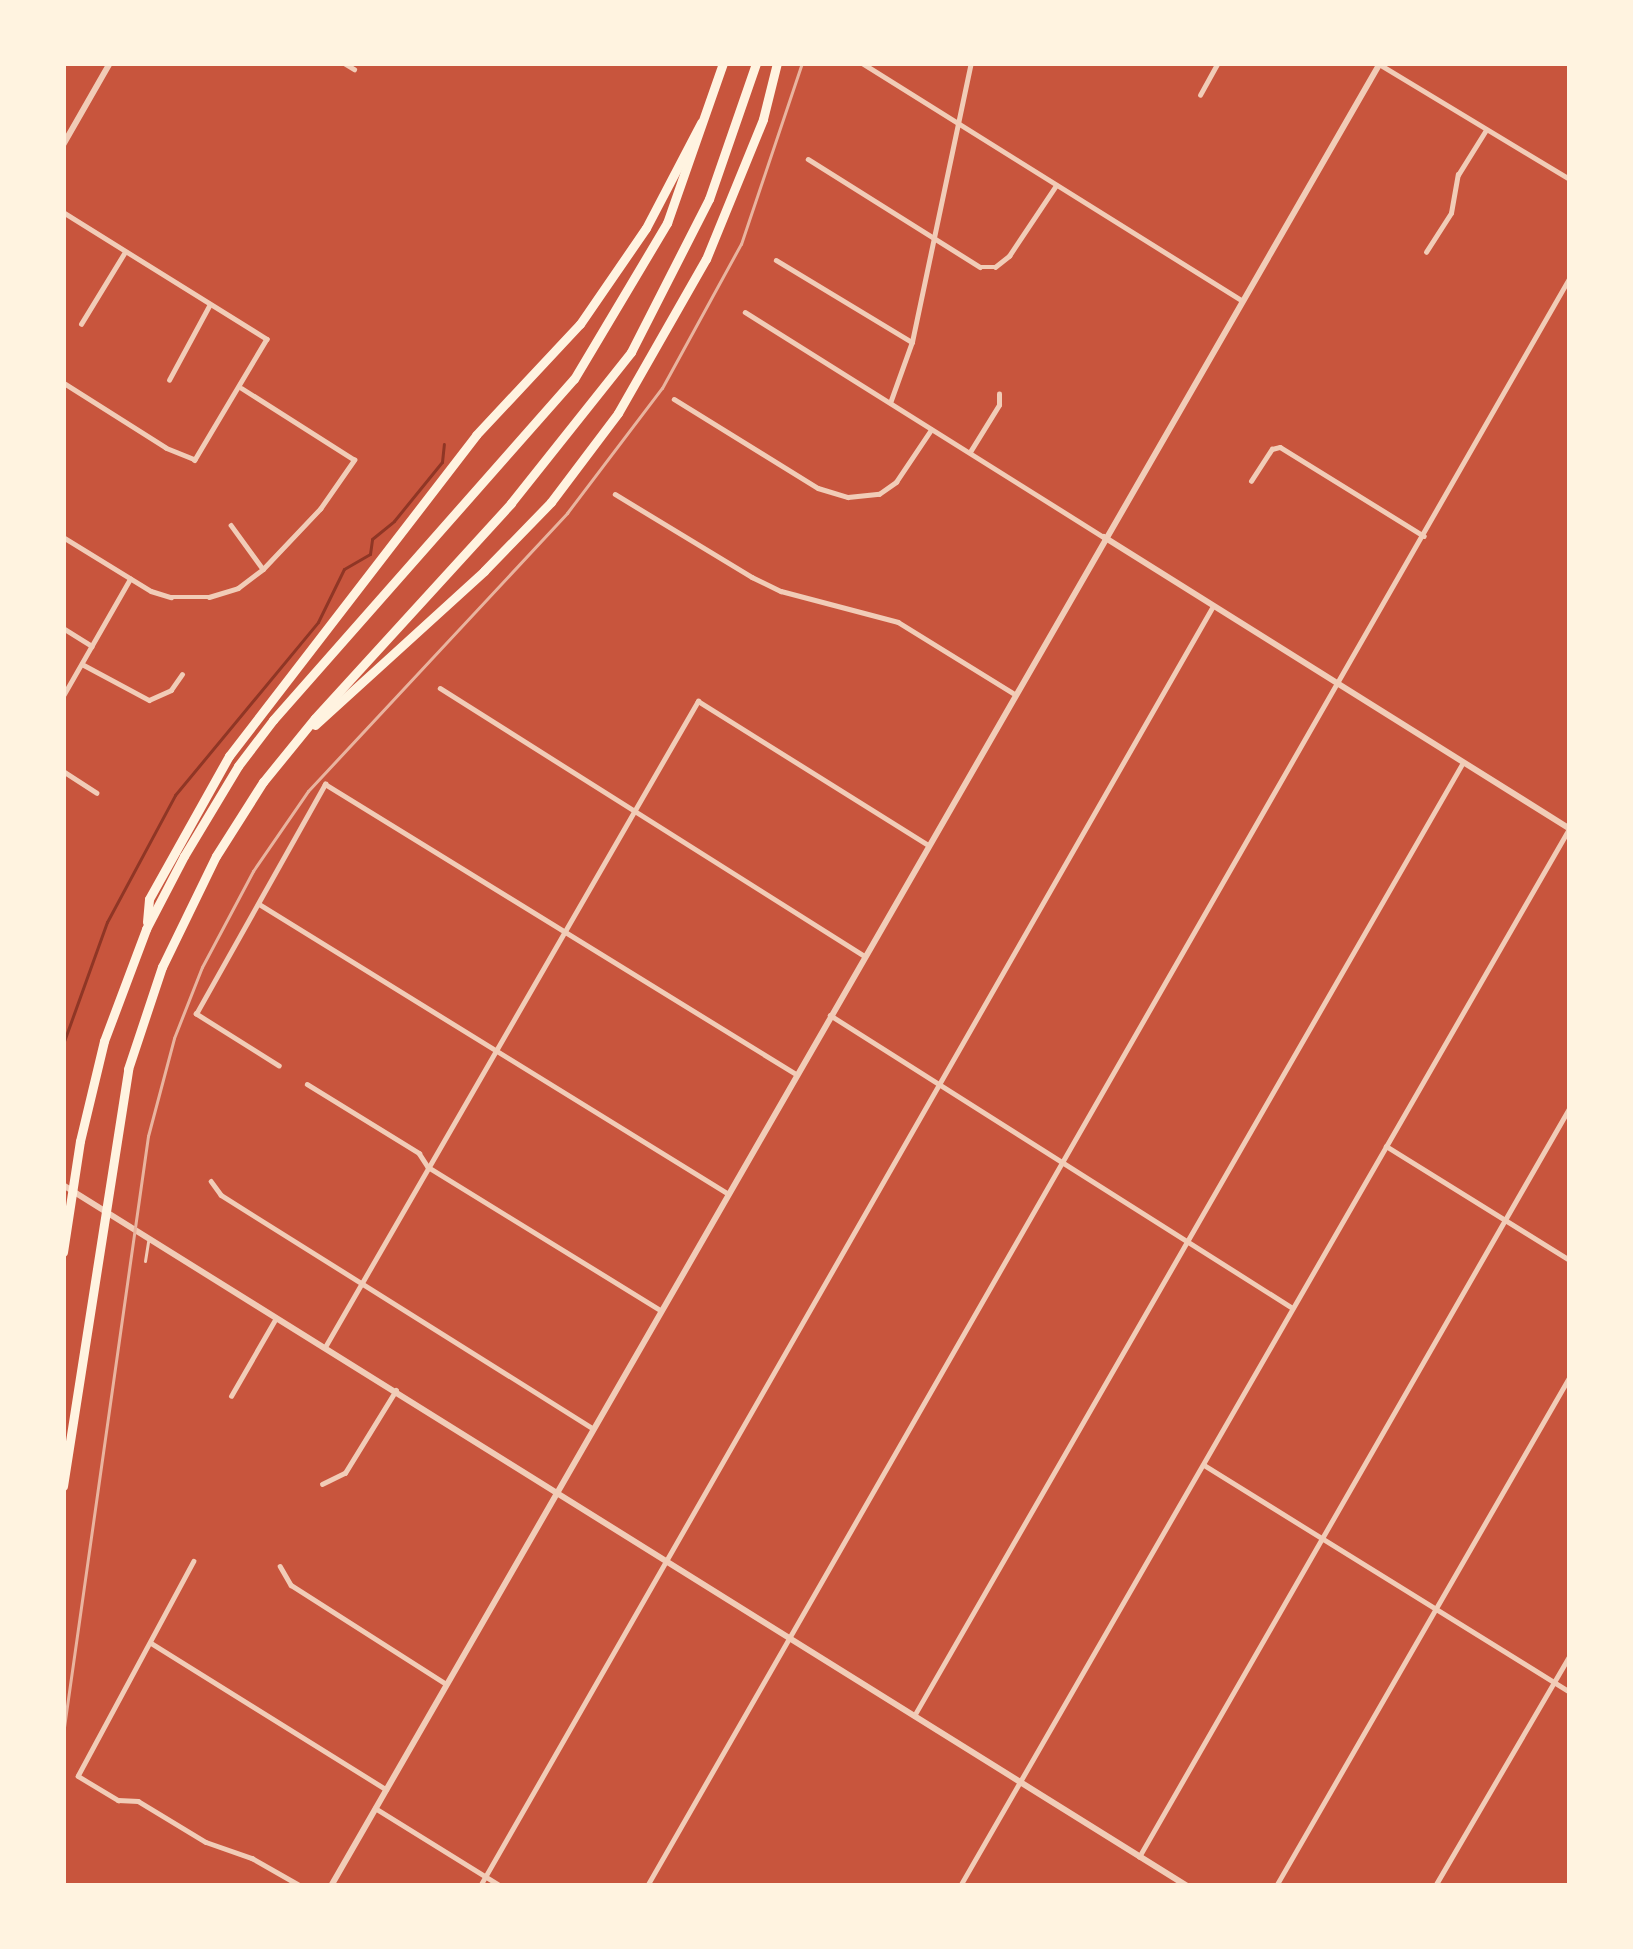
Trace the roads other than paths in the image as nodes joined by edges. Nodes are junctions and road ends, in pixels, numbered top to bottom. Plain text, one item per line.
1 (110, 63) edge
2 (344, 63) edge
3 (723, 63) edge
4 (756, 63) edge
5 (777, 63) edge
6 (971, 63) edge
7 (1218, 63) edge
8 (1379, 63) edge
9 (867, 64) edge
10 (354, 69) dead end
11 (1200, 95) dead end
12 (708, 114) junction
13 (957, 126) junction
14 (1487, 128) junction
15 (63, 146) edge
16 (808, 159) dead end
17 (1570, 178) edge
18 (1055, 187) junction
19 (63, 212) edge
20 (936, 240) junction
21 (125, 251) junction
22 (1426, 252) dead end
23 (776, 260) dead end
24 (1570, 277) edge
25 (1242, 300) junction
26 (210, 303) junction
27 (745, 312) dead end
28 (81, 324) dead end
29 (912, 343) junction
30 (169, 380) dead end
31 (63, 383) edge
32 (241, 388) junction
33 (999, 394) dead end
34 (674, 399) dead end
35 (890, 404) junction
36 (931, 430) junction
37 (970, 452) junction
38 (1251, 482) dead end
39 (615, 494) dead end
40 (231, 526) dead end
41 (1424, 536) junction
42 (63, 537) edge
43 (1104, 537) junction
44 (263, 568) junction
45 (130, 579) junction
46 (1213, 606) junction
47 (63, 628) edge
48 (92, 646) junction
49 (82, 664) junction
50 (182, 674) dead end
51 (1339, 685) junction
52 (440, 688) dead end
53 (1013, 693) junction
54 (63, 696) edge
55 (291, 747) junction
56 (1463, 763) junction
57 (63, 771) edge
58 (97, 793) dead end
59 (632, 809) junction
60 (1570, 829) edge
61 (927, 844) junction
62 (260, 904) junction
63 (146, 929) junction
64 (562, 931) junction
65 (863, 955) junction
66 (830, 1015) junction
67 (495, 1050) junction
68 (279, 1066) dead end
69 (796, 1074) junction
70 (308, 1084) dead end
71 (940, 1087) junction
72 (1570, 1107) edge
73 (1386, 1146) junction
74 (1063, 1162) junction
75 (428, 1166) junction
76 (211, 1181) dead end
77 (63, 1185) edge
78 (727, 1193) junction
79 (1504, 1219) junction
80 (148, 1239) junction
81 (1190, 1242) junction
82 (63, 1252) edge
83 (1570, 1260) edge
84 (145, 1262) dead end
85 (362, 1284) junction
86 (1293, 1308) junction
87 (660, 1310) junction
88 (276, 1318) junction
89 (325, 1347) junction
90 (1570, 1376) edge
91 (396, 1390) junction
92 (231, 1396) dead end
93 (593, 1428) junction
94 (1204, 1465) junction
95 (322, 1484) dead end
96 (63, 1486) edge
97 (556, 1493) junction
98 (1326, 1540) junction
99 (194, 1561) dead end
100 (665, 1561) junction
101 (280, 1566) dead end
102 (1435, 1609) junction
103 (788, 1636) junction
104 (151, 1643) junction
105 (1570, 1655) edge
106 (445, 1683) junction
107 (1554, 1683) junction
108 (1570, 1692) edge
109 (914, 1716) junction
110 (1022, 1783) junction
111 (386, 1789) junction
112 (375, 1808) junction
113 (1139, 1857) junction
114 (485, 1876) junction
115 (962, 1885) edge
116 (301, 1886) edge
117 (331, 1886) edge
118 (480, 1886) edge
119 (501, 1886) edge
120 (647, 1886) edge
121 (1187, 1886) edge
122 (1276, 1886) edge
123 (1435, 1886) edge

1 - 15 street
2 - 10 street
3 - 12 highway
4 - 55 highway
5 - 55 highway
6 - 13 street
7 - 11 street
8 - 14 street
8 - 25 street
9 - 13 street
12 - 63 highway
12 - 63 highway
13 - 18 street
13 - 20 street
14 - 17 street
14 - 22 street
16 - 20 street
18 - 20 street
18 - 25 street
19 - 21 street
20 - 29 street
21 - 26 street
21 - 28 street
23 - 29 street
24 - 41 street
25 - 43 street
26 - 30 street
26 - 32 street
27 - 35 street
29 - 35 street
31 - 32 street
32 - 44 street
33 - 37 street
34 - 36 street
35 - 36 street
36 - 37 street
37 - 43 street
38 - 41 street
39 - 53 street
40 - 44 street
41 - 51 street
42 - 45 street
43 - 46 street
43 - 53 street
44 - 45 street
45 - 48 street
46 - 51 street
46 - 71 street
47 - 48 street
48 - 49 street
49 - 50 street
49 - 54 street
51 - 56 street
51 - 74 street
52 - 59 street
53 - 61 street
55 - 96 highway
56 - 60 street
56 - 81 street
57 - 58 street
59 - 61 street
59 - 64 street
59 - 65 street
60 - 73 street
61 - 65 street
62 - 64 street
62 - 67 street
62 - 68 street
63 - 82 highway
64 - 67 street
64 - 69 street
65 - 66 street
66 - 69 street
66 - 71 street
67 - 75 street
67 - 78 street
69 - 78 street
70 - 75 street
71 - 74 street
71 - 100 street
72 - 79 street
73 - 79 street
73 - 86 street
74 - 81 street
74 - 103 street
75 - 85 street
75 - 87 street
76 - 85 street
77 - 80 street
78 - 87 street
79 - 83 street
79 - 98 street
80 - 84 lane
80 - 88 street
81 - 86 street
81 - 109 street
85 - 89 street
85 - 93 street
86 - 94 street
87 - 93 street
88 - 89 street
88 - 92 street
89 - 91 street
90 - 102 street
91 - 95 street
91 - 97 street
93 - 97 street
94 - 98 street
94 - 110 street
97 - 100 street
97 - 106 street
98 - 102 street
98 - 113 street
99 - 104 street
100 - 103 street
100 - 114 street
101 - 106 street
102 - 107 street
102 - 122 street
103 - 109 street
103 - 120 street
104 - 111 street
104 - 116 street
105 - 107 street
106 - 111 street
107 - 108 street
107 - 123 street
109 - 110 street
110 - 113 street
110 - 115 street
111 - 112 street
112 - 114 street
112 - 117 street
113 - 121 street
114 - 118 street
114 - 119 street

